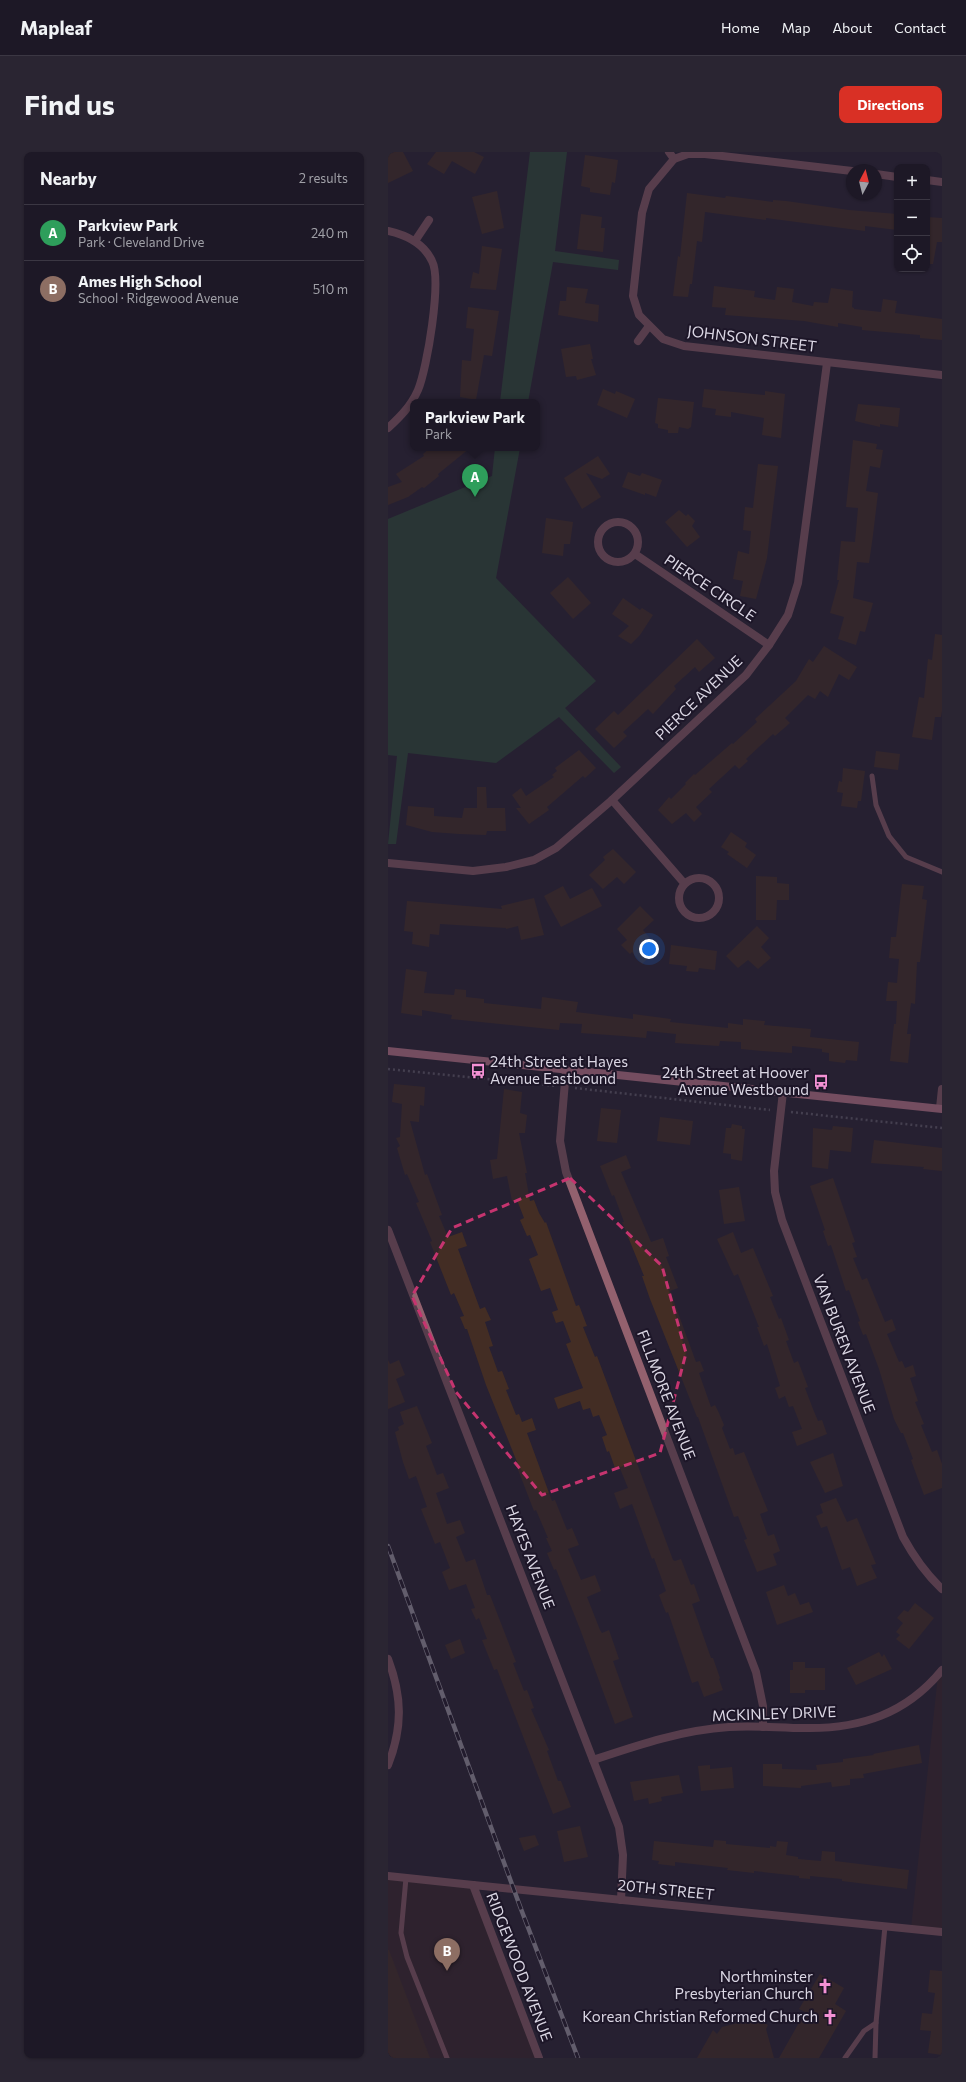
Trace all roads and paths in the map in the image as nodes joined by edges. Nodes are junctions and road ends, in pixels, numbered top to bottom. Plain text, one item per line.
1 (669, 152) edge
2 (674, 160) junction
3 (846, 170) edge
4 (882, 175) edge
5 (894, 177) edge
6 (930, 180) edge
7 (942, 182) edge
8 (429, 220) dead end
9 (388, 231) edge
10 (415, 241) junction
11 (649, 326) junction
12 (638, 341) dead end
13 (827, 362) junction
14 (942, 375) edge
15 (413, 399) edge
16 (410, 405) edge
17 (388, 428) edge
18 (635, 554) junction
19 (769, 645) junction
20 (872, 776) dead end
21 (612, 800) junction
22 (388, 863) edge
23 (942, 872) edge
24 (684, 883) junction
25 (388, 1051) edge
26 (388, 1069) edge
27 (566, 1070) junction
28 (564, 1087) junction
29 (942, 1089) edge
30 (783, 1092) junction
31 (941, 1108) edge
32 (781, 1111) junction
33 (942, 1128) edge
34 (388, 1230) edge
35 (942, 1589) edge
36 (388, 1659) edge
37 (942, 1670) edge
38 (763, 1727) junction
39 (593, 1760) junction
40 (388, 1765) edge
41 (388, 1876) edge
42 (406, 1878) junction
43 (473, 1885) junction
44 (621, 1900) junction
45 (885, 1926) junction
46 (942, 1932) edge
47 (876, 2023) junction
48 (447, 2058) edge
49 (539, 2058) edge
50 (845, 2058) edge
51 (875, 2058) edge

1 - 2 street
2 - 3 street
2 - 11 street, JOHNSON STREET
4 - 5 street
6 - 7 street
8 - 10 street
9 - 10 street
10 - 15 street
11 - 12 street
11 - 13 street, JOHNSON STREET
13 - 14 street, JOHNSON STREET
13 - 19 street, PIERCE AVENUE
16 - 17 street
18 - 18 street
18 - 19 street, PIERCE CIRCLE
19 - 21 street, PIERCE AVENUE
20 - 23 lane
21 - 22 street, PIERCE AVENUE
21 - 24 street
24 - 24 street
25 - 27 main road
26 - 28 path
27 - 28 street, FILLMORE AVENUE
27 - 30 main road
28 - 32 path
28 - 38 street, FILLMORE AVENUE
29 - 31 street
30 - 31 main road
30 - 32 street, VAN BUREN AVENUE
32 - 33 path
32 - 35 street, VAN BUREN AVENUE
34 - 39 street, HAYES AVENUE
36 - 40 street
37 - 38 street, MCKINLEY DRIVE
38 - 39 street, MCKINLEY DRIVE
39 - 44 street, HAYES AVENUE
41 - 42 street, 20TH STREET
42 - 43 street, 20TH STREET
42 - 48 lane
43 - 44 street, 20TH STREET
43 - 49 street, RIDGEWOOD AVENUE
44 - 45 street, 20TH STREET
45 - 46 street, 20TH STREET
45 - 47 lane
47 - 50 lane
47 - 51 lane

